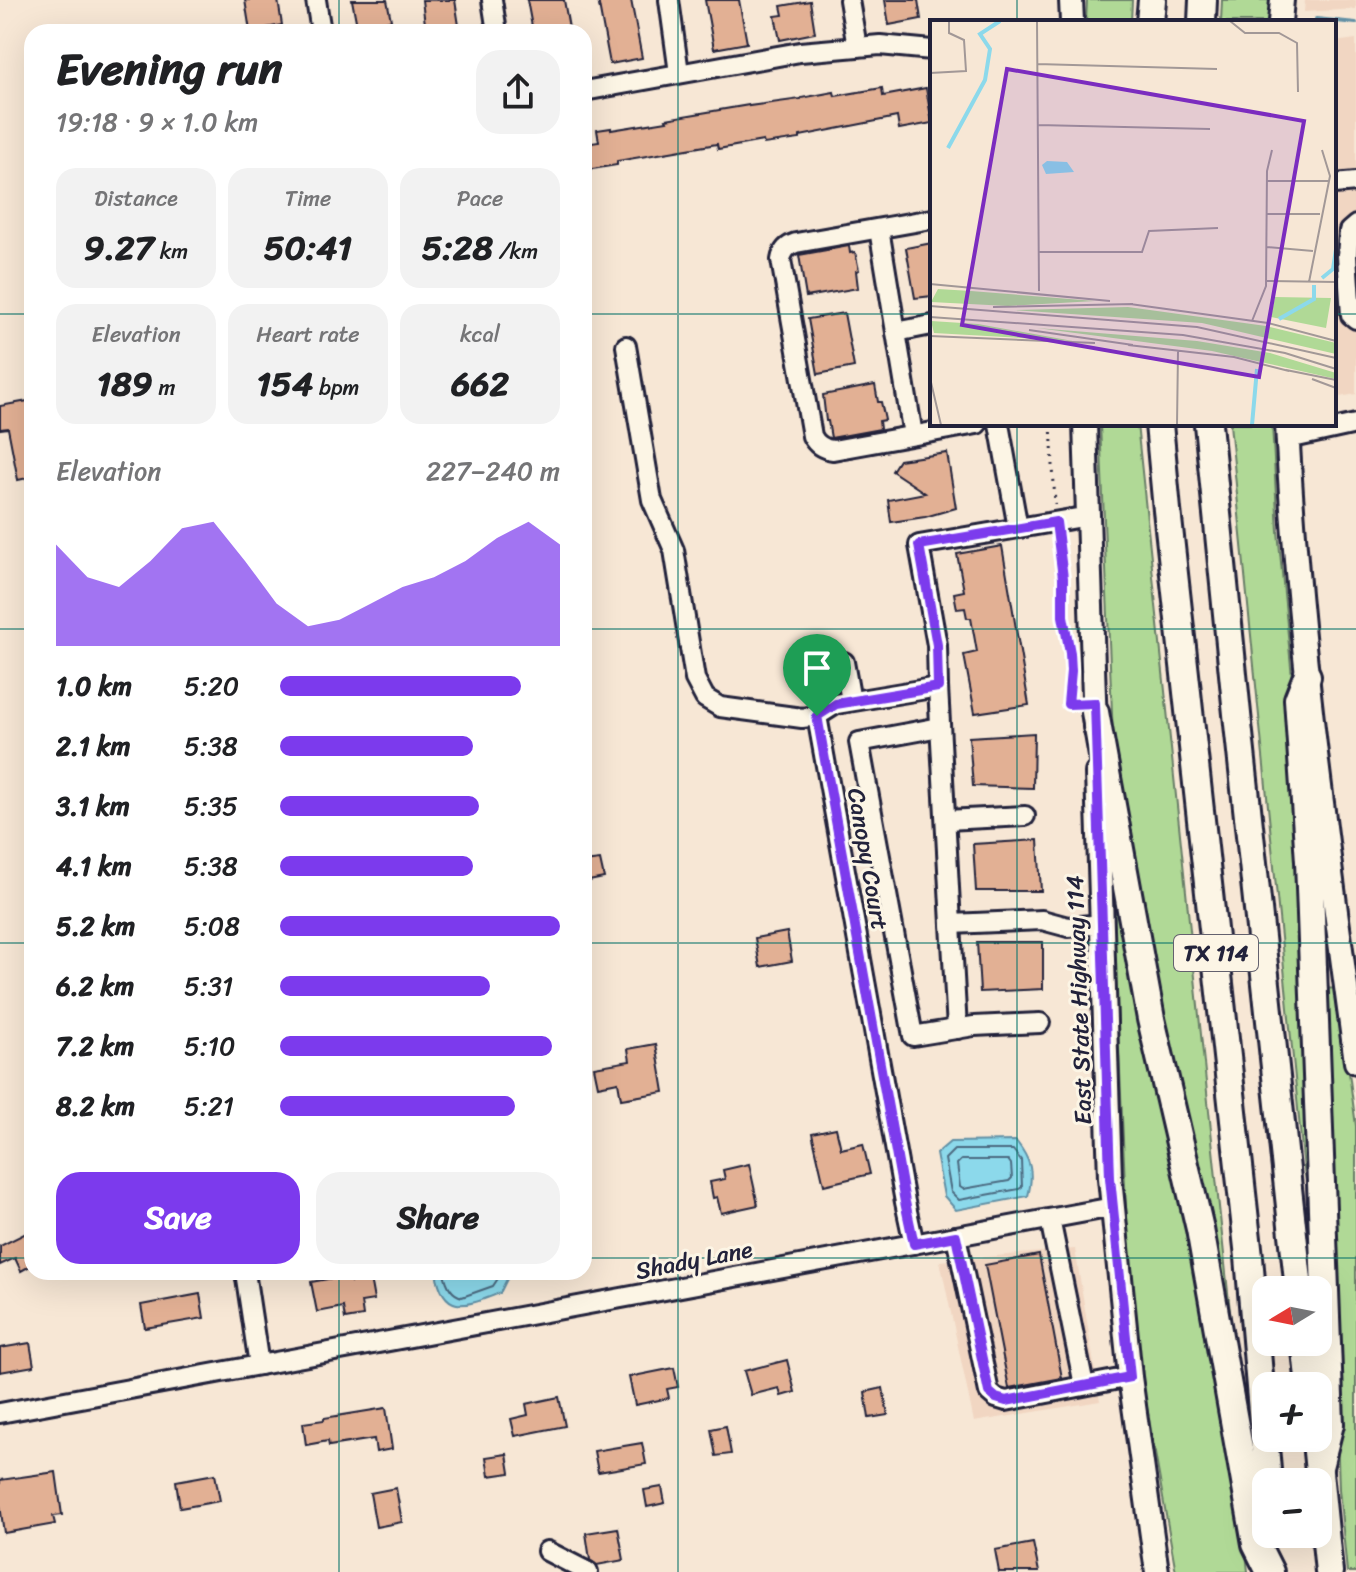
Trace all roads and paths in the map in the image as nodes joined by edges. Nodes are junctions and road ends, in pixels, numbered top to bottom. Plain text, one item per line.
1 (316, 0) edge
2 (492, 0) edge
3 (669, 0) edge
4 (849, 0) edge
5 (1071, 0) edge
6 (1152, 0) edge
7 (1203, 0) edge
8 (1282, 0) edge
9 (1072, 20) edge
10 (1150, 20) edge
11 (1202, 20) edge
12 (1280, 20) edge
13 (320, 24) edge
14 (496, 24) edge
15 (857, 47) junction
16 (930, 50) edge
17 (679, 73) junction
18 (592, 89) edge
19 (1356, 182) edge
20 (1336, 184) edge
21 (930, 219) edge
22 (1356, 225) edge
23 (879, 229) junction
24 (1356, 319) edge
25 (930, 325) edge
26 (896, 332) junction
27 (626, 346) dead end
28 (1356, 424) edge
29 (965, 426) edge
30 (999, 426) edge
31 (1051, 426) edge
32 (1085, 426) edge
33 (1159, 426) edge
34 (1208, 426) edge
35 (1287, 432) edge
36 (913, 435) junction
37 (1089, 516) junction
38 (1056, 522) junction
39 (1018, 528) junction
40 (844, 662) dead end
41 (1307, 676) junction
42 (938, 687) junction
43 (851, 701) junction
44 (1095, 707) junction
45 (817, 716) junction
46 (940, 727) junction
47 (1025, 816) dead end
48 (946, 820) junction
49 (951, 924) junction
50 (1103, 924) junction
51 (1040, 1023) dead end
52 (957, 1029) junction
53 (1356, 1062) edge
54 (1113, 1207) junction
55 (1050, 1219) junction
56 (956, 1236) junction
57 (914, 1244) junction
58 (1297, 1276) edge
59 (246, 1280) edge
60 (259, 1365) junction
61 (1130, 1377) junction
62 (1084, 1385) junction
63 (0, 1413) edge
64 (1317, 1452) edge
65 (1319, 1467) junction
66 (1267, 1468) edge
67 (1272, 1548) edge
68 (547, 1551) dead end
69 (588, 1572) edge
70 (1157, 1572) edge
71 (1273, 1572) edge
72 (1329, 1572) edge

1 - 13 street
2 - 14 street
3 - 17 street
4 - 15 street
5 - 9 main road
6 - 10 highway
7 - 11 highway
8 - 12 main road
15 - 16 street
15 - 17 street
17 - 18 street
19 - 20 street
21 - 23 street
22 - 24 street
23 - 26 street
23 - 36 street
25 - 26 street
26 - 36 street
27 - 45 street
28 - 35 street
29 - 36 street
30 - 39 street
31 - 38 path
32 - 37 main road, East State Highway 114
33 - 66 highway, TX 114
34 - 58 highway, TX 114
35 - 41 main road
37 - 38 street
37 - 44 main road, East State Highway 114
38 - 39 street
38 - 44 path
39 - 42 street
40 - 43 street
41 - 53 main road
41 - 65 highway
42 - 43 street
42 - 46 street
43 - 45 street
44 - 50 main road, East State Highway 114
44 - 71 highway
45 - 57 street, Canopy Court
46 - 48 street
46 - 52 street
47 - 48 street
48 - 49 street
49 - 50 street
49 - 52 street
50 - 54 main road, East State Highway 114
51 - 52 street
54 - 55 street, Shady Lane
54 - 61 main road, East State Highway 114
55 - 56 street, Shady Lane
55 - 62 street
56 - 57 street, Shady Lane
56 - 62 street
57 - 60 street, Shady Lane
59 - 60 street
60 - 63 street, Shady Lane
61 - 62 street
61 - 70 main road, East State Highway 114
64 - 65 highway
65 - 72 highway
67 - 71 highway
68 - 69 street

